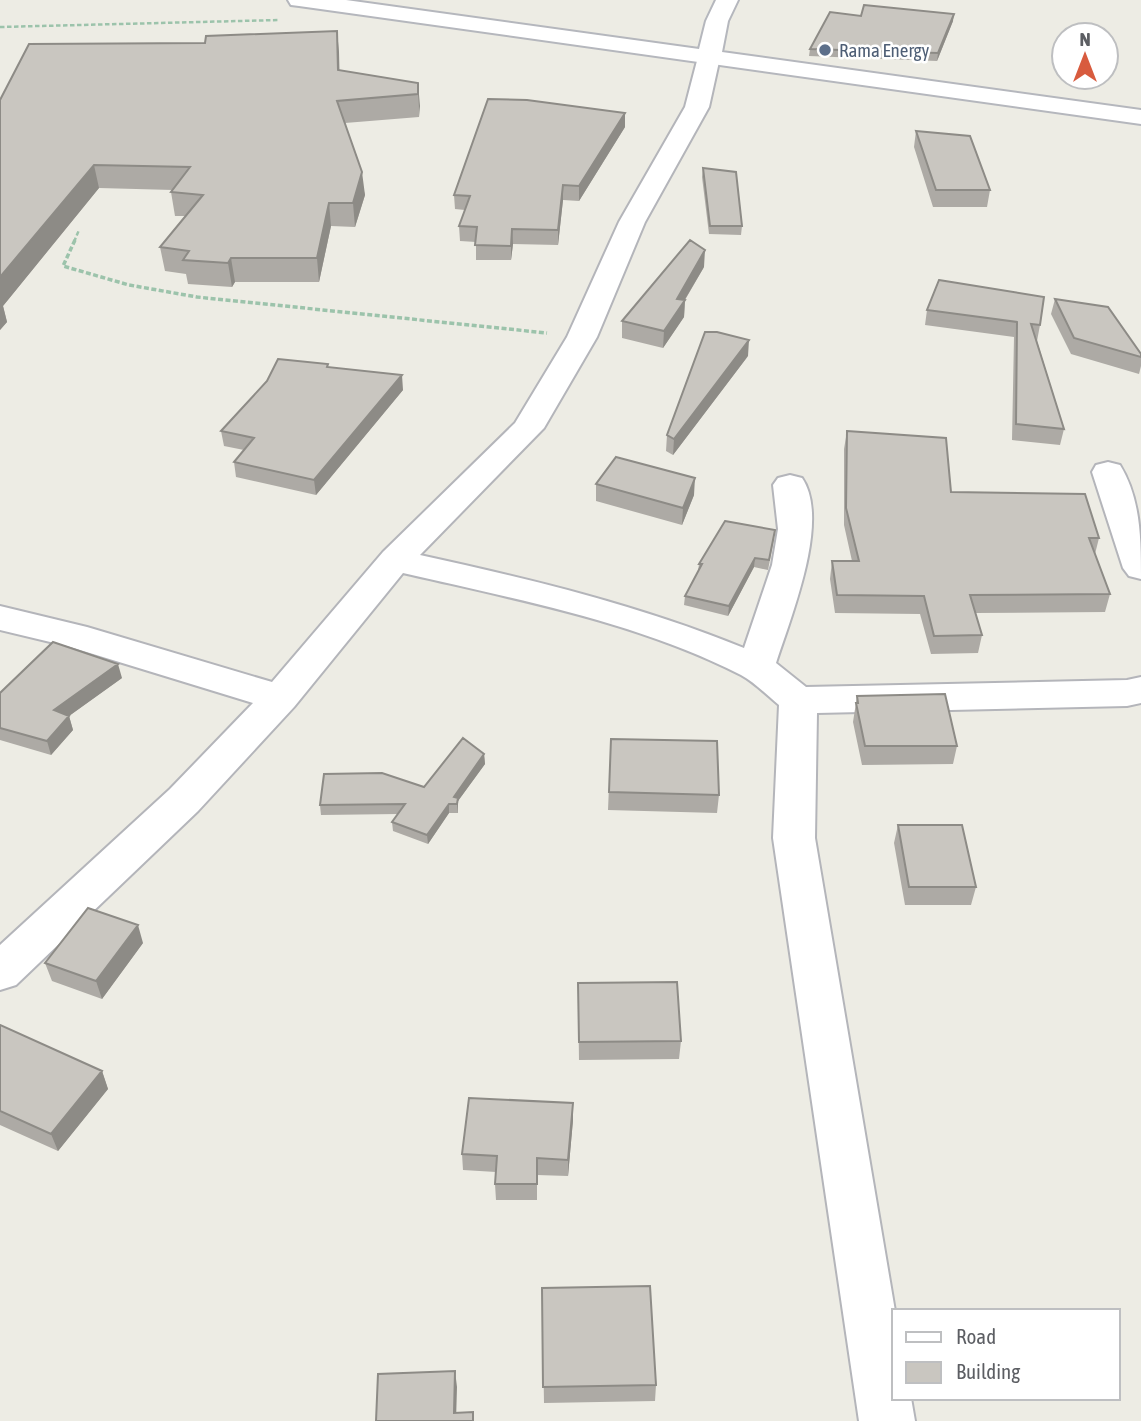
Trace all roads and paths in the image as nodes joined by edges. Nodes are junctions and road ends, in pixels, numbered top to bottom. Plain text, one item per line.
1 (727, 0) edge
2 (295, 10) edge
3 (0, 27) edge
4 (709, 57) junction
5 (1141, 117) edge
6 (79, 230) dead end
7 (582, 337) junction
8 (1108, 472) dead end
9 (790, 485) dead end
10 (395, 560) junction
11 (1141, 568) edge
12 (0, 618) edge
13 (756, 667) junction
14 (1141, 690) edge
15 (280, 698) junction
16 (798, 700) junction
17 (0, 972) edge
18 (887, 1421) edge

1 - 4 street
2 - 3 path
2 - 4 street
4 - 5 street
4 - 7 street
6 - 7 path
7 - 10 street
8 - 11 street
9 - 13 street
10 - 13 street
10 - 15 street
12 - 15 street
13 - 16 street
14 - 16 street
15 - 17 street
16 - 18 street

